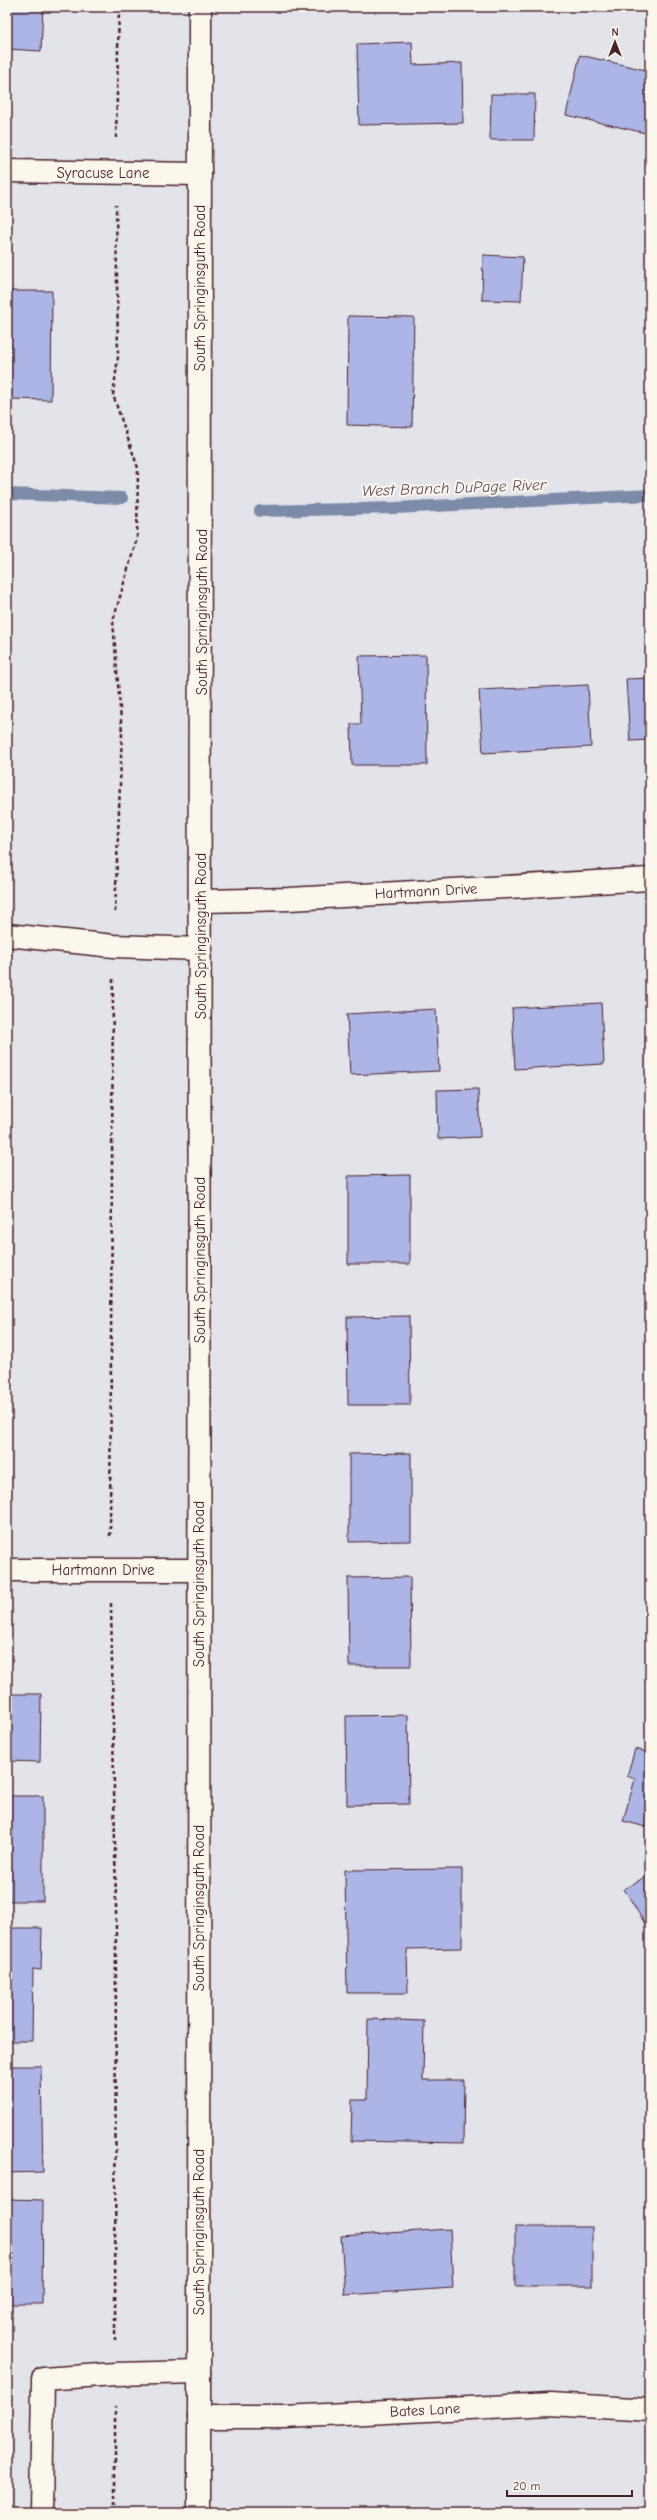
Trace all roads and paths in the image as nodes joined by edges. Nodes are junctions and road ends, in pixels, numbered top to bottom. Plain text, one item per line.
1 (200, 7) edge
2 (7, 171) edge
3 (200, 174) junction
4 (113, 395) dead end
5 (113, 621) dead end
6 (650, 879) edge
7 (202, 901) junction
8 (7, 935) edge
9 (201, 949) junction
10 (7, 1570) edge
11 (198, 1570) junction
12 (198, 2372) junction
13 (650, 2410) edge
14 (199, 2417) junction
15 (41, 2513) edge
16 (199, 2513) edge

1 - 3 street, South Springinsguth Road
2 - 3 street, Syracuse Lane
3 - 7 street, South Springinsguth Road
4 - 5 path
6 - 7 street, Hartmann Drive
7 - 9 street, South Springinsguth Road
8 - 9 street
9 - 11 street, South Springinsguth Road
10 - 11 street, Hartmann Drive
11 - 12 street, South Springinsguth Road
12 - 14 street, South Springinsguth Road
12 - 15 street
13 - 14 street, Bates Lane
14 - 16 street, South Springinsguth Road

